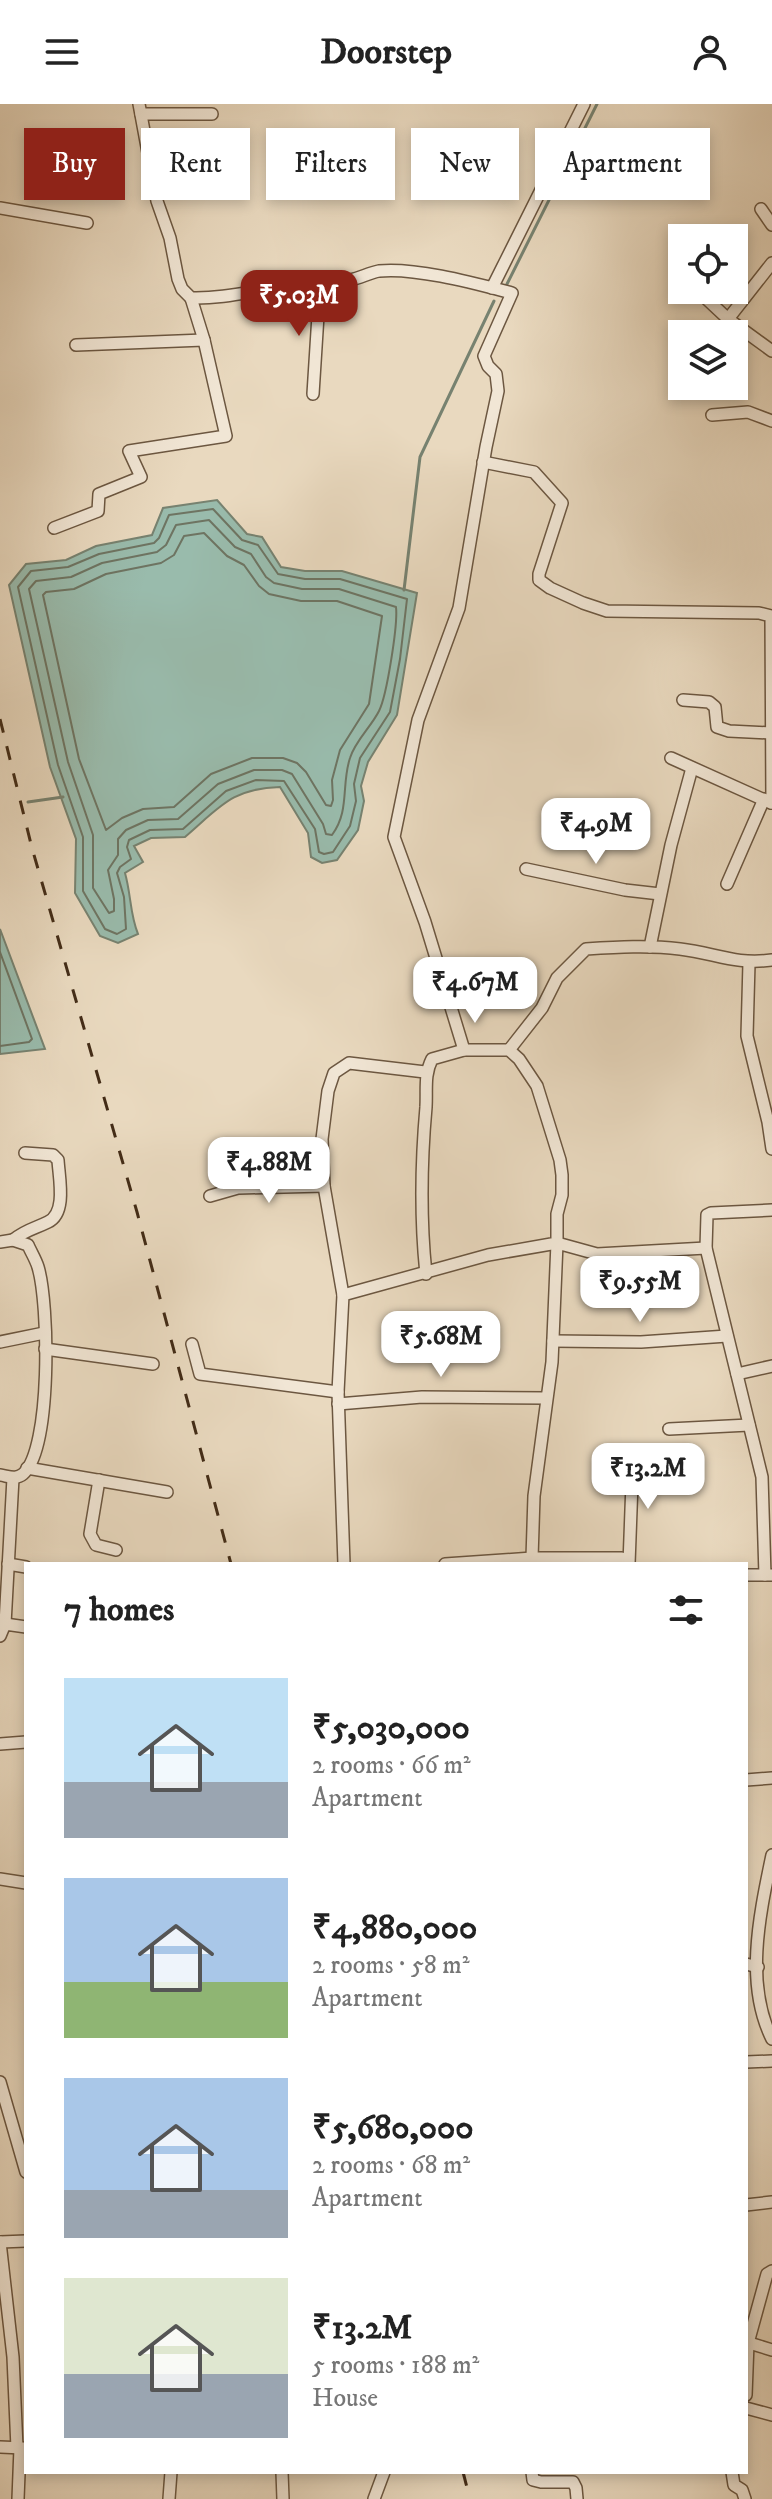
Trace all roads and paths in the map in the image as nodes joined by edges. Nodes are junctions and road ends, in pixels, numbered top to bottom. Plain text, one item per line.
1 (584, 104) edge
2 (140, 109) edge
3 (212, 114) dead end
4 (0, 208) edge
5 (761, 209) dead end
6 (87, 223) dead end
7 (772, 225) edge
8 (772, 263) edge
9 (320, 284) junction
10 (492, 288) junction
11 (191, 298) junction
12 (712, 304) edge
13 (728, 319) junction
14 (204, 340) junction
15 (76, 345) dead end
16 (772, 351) edge
17 (313, 394) dead end
18 (712, 415) dead end
19 (772, 421) edge
20 (483, 462) junction
21 (54, 528) dead end
22 (683, 700) dead end
23 (772, 726) edge
24 (771, 733) edge
25 (671, 758) dead end
26 (692, 768) junction
27 (769, 802) edge
28 (526, 869) dead end
29 (727, 884) dead end
30 (660, 894) junction
31 (650, 947) junction
32 (772, 960) edge
33 (749, 963) junction
34 (464, 1050) junction
35 (509, 1050) junction
36 (425, 1072) junction
37 (772, 1149) edge
38 (25, 1153) dead end
39 (324, 1186) junction
40 (210, 1196) dead end
41 (772, 1210) edge
42 (13, 1240) junction
43 (0, 1242) edge
44 (557, 1243) junction
45 (706, 1248) junction
46 (426, 1274) junction
47 (343, 1295) junction
48 (44, 1333) junction
49 (727, 1336) junction
50 (553, 1341) junction
51 (0, 1342) edge
52 (192, 1344) dead end
53 (45, 1349) junction
54 (153, 1364) dead end
55 (772, 1366) edge
56 (737, 1374) junction
57 (338, 1398) junction
58 (546, 1398) junction
59 (749, 1425) junction
60 (669, 1429) dead end
61 (633, 1456) dead end
62 (27, 1468) junction
63 (0, 1475) edge
64 (13, 1478) junction
65 (99, 1480) junction
66 (767, 1481) edge
67 (167, 1492) dead end
68 (116, 1550) dead end
69 (532, 1558) junction
70 (344, 1562) edge
71 (474, 1562) edge
72 (626, 1562) edge
73 (628, 1562) edge
74 (8, 1564) junction
75 (24, 1567) edge
76 (768, 1575) edge
77 (24, 1627) edge
78 (3, 1630) edge
79 (24, 1742) edge
80 (0, 1744) edge
81 (772, 1778) edge
82 (748, 1780) edge
83 (772, 1855) edge
84 (0, 1879) edge
85 (24, 1883) edge
86 (758, 1937) junction
87 (772, 1939) edge
88 (752, 1965) edge
89 (772, 2039) edge
90 (772, 2061) edge
91 (748, 2062) edge
92 (0, 2082) edge
93 (24, 2165) edge
94 (772, 2202) edge
95 (748, 2205) edge
96 (24, 2241) edge
97 (0, 2242) edge
98 (772, 2271) edge
99 (748, 2339) edge
100 (748, 2342) edge
101 (772, 2350) edge
102 (21, 2404) edge
103 (748, 2409) edge
104 (772, 2415) edge
105 (0, 2447) edge
106 (21, 2448) edge
107 (171, 2474) edge
108 (282, 2474) edge
109 (383, 2474) edge
110 (532, 2474) edge
111 (732, 2474) edge
112 (577, 2493) edge
113 (18, 2499) edge
114 (169, 2499) edge
115 (283, 2499) edge
116 (374, 2499) edge
117 (745, 2499) edge

1 - 10 street
2 - 3 street
2 - 11 street
4 - 6 street
5 - 7 street
8 - 13 street
9 - 10 street
9 - 11 street
9 - 17 street
10 - 20 street
11 - 14 street
12 - 13 street
13 - 16 street
14 - 15 street
14 - 21 street
18 - 19 street
20 - 23 street
20 - 34 street
22 - 24 street
23 - 24 street
24 - 27 street
25 - 26 street
26 - 27 street
26 - 30 street
27 - 29 street
28 - 30 street
30 - 31 street
31 - 33 street
31 - 35 street
32 - 33 street
33 - 37 street
34 - 35 street
34 - 36 street
35 - 44 street
36 - 39 street
36 - 46 street
38 - 42 street
39 - 40 street
39 - 47 street
41 - 45 street
42 - 43 street
42 - 48 street
44 - 45 street
44 - 46 street
44 - 50 street
45 - 49 street
46 - 47 street
47 - 57 street
48 - 51 street
48 - 53 street
49 - 50 street
49 - 56 street
50 - 58 street
52 - 57 street
53 - 54 street
53 - 62 street
55 - 56 street
56 - 59 street
57 - 58 street
57 - 70 street
58 - 69 street
59 - 60 street
59 - 66 street
61 - 73 street
62 - 64 street
62 - 65 street
63 - 64 street
64 - 74 street
65 - 67 street
65 - 68 street
66 - 76 street
69 - 71 street
69 - 72 street
74 - 75 street
74 - 78 street
77 - 78 street
79 - 80 street
81 - 82 street
83 - 86 street
84 - 85 street
86 - 87 street
86 - 88 street
88 - 89 street
90 - 91 street
92 - 93 street
94 - 95 street
96 - 97 street
97 - 102 street
98 - 99 street
100 - 101 street
102 - 106 street
103 - 104 street
105 - 106 street
106 - 113 street
107 - 114 street
108 - 115 street
109 - 116 street
110 - 112 street
111 - 117 street

